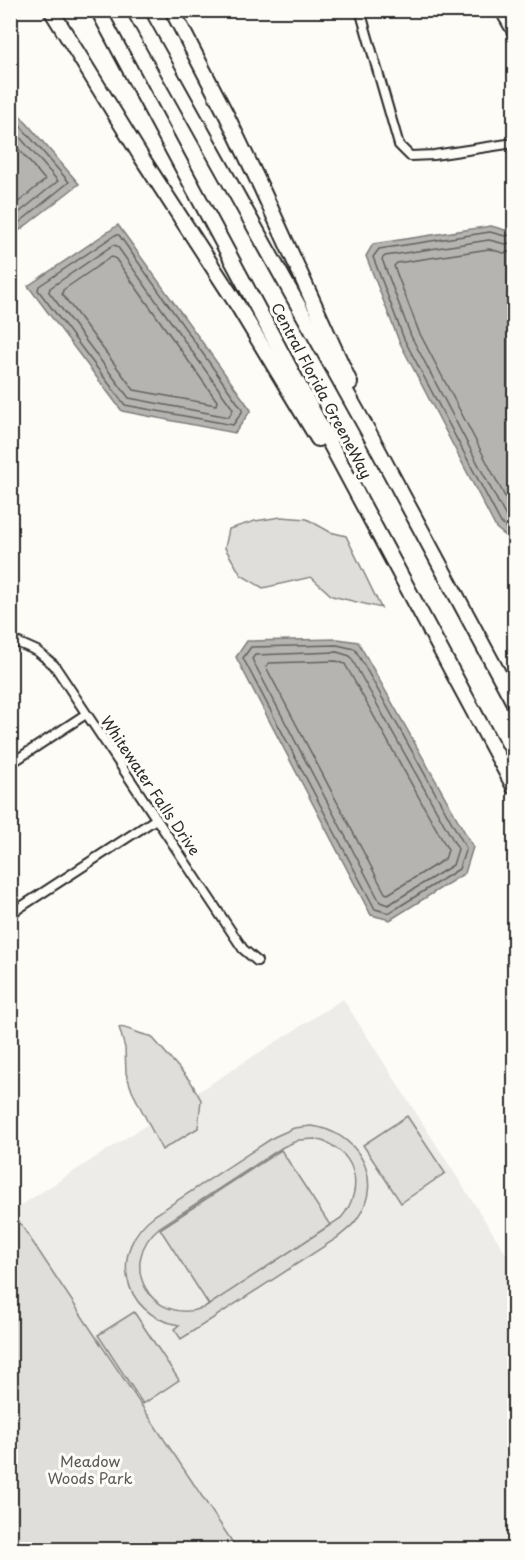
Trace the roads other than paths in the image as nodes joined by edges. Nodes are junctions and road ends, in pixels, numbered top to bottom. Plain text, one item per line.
1 (51, 10) edge
2 (98, 10) edge
3 (135, 10) edge
4 (172, 10) edge
5 (360, 10) edge
6 (499, 10) edge
7 (514, 36) edge
8 (514, 143) edge
9 (470, 621) junction
10 (10, 639) edge
11 (435, 639) junction
12 (514, 703) edge
13 (87, 714) junction
14 (10, 764) edge
15 (514, 786) edge
16 (156, 819) junction
17 (10, 914) edge
18 (257, 960) dead end

1 - 11 highway
2 - 11 highway, Central Florida GreeneWay
3 - 9 highway, Central Florida GreeneWay
4 - 9 highway
5 - 8 street
6 - 7 street
9 - 12 highway, Central Florida GreeneWay
10 - 13 street, Whitewater Falls Drive
11 - 15 highway, Central Florida GreeneWay
13 - 14 street
13 - 16 street, Whitewater Falls Drive
16 - 17 street
16 - 18 street, Whitewater Falls Drive

